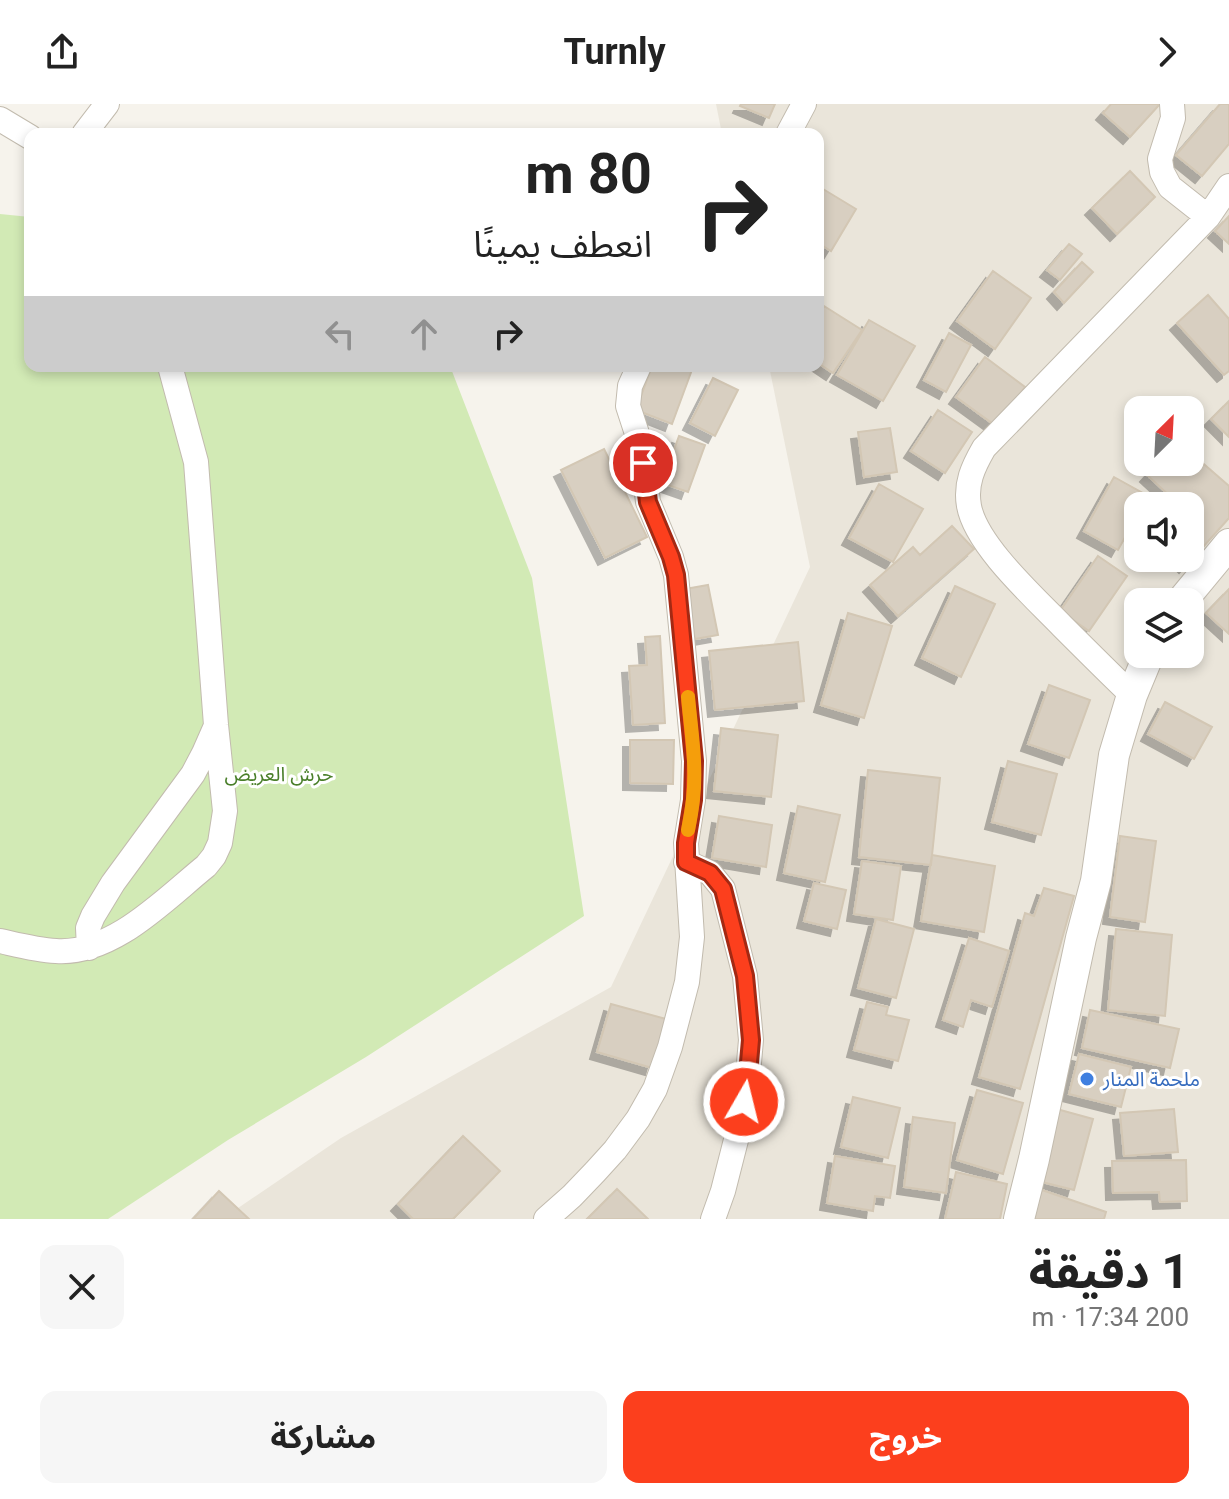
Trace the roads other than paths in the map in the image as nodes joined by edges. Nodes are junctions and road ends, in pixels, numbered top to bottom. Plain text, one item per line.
1 (107, 104) edge
2 (804, 104) edge
3 (1172, 104) edge
4 (0, 119) edge
5 (89, 128) edge
6 (791, 128) edge
7 (24, 133) edge
8 (1229, 186) edge
9 (1208, 217) junction
10 (172, 372) edge
11 (636, 372) edge
12 (1229, 544) edge
13 (1193, 588) edge
14 (1143, 668) edge
15 (1132, 695) junction
16 (216, 725) junction
17 (686, 862) junction
18 (0, 941) edge
19 (89, 948) junction
20 (546, 1219) edge
21 (713, 1219) edge
22 (1019, 1219) edge

1 - 5 street
2 - 6 street
3 - 9 street
4 - 7 street
8 - 9 street
9 - 15 street
10 - 16 street
11 - 17 street
12 - 13 street
14 - 15 street
15 - 22 street
16 - 19 street
16 - 19 street
17 - 20 street
17 - 21 street
18 - 19 street

